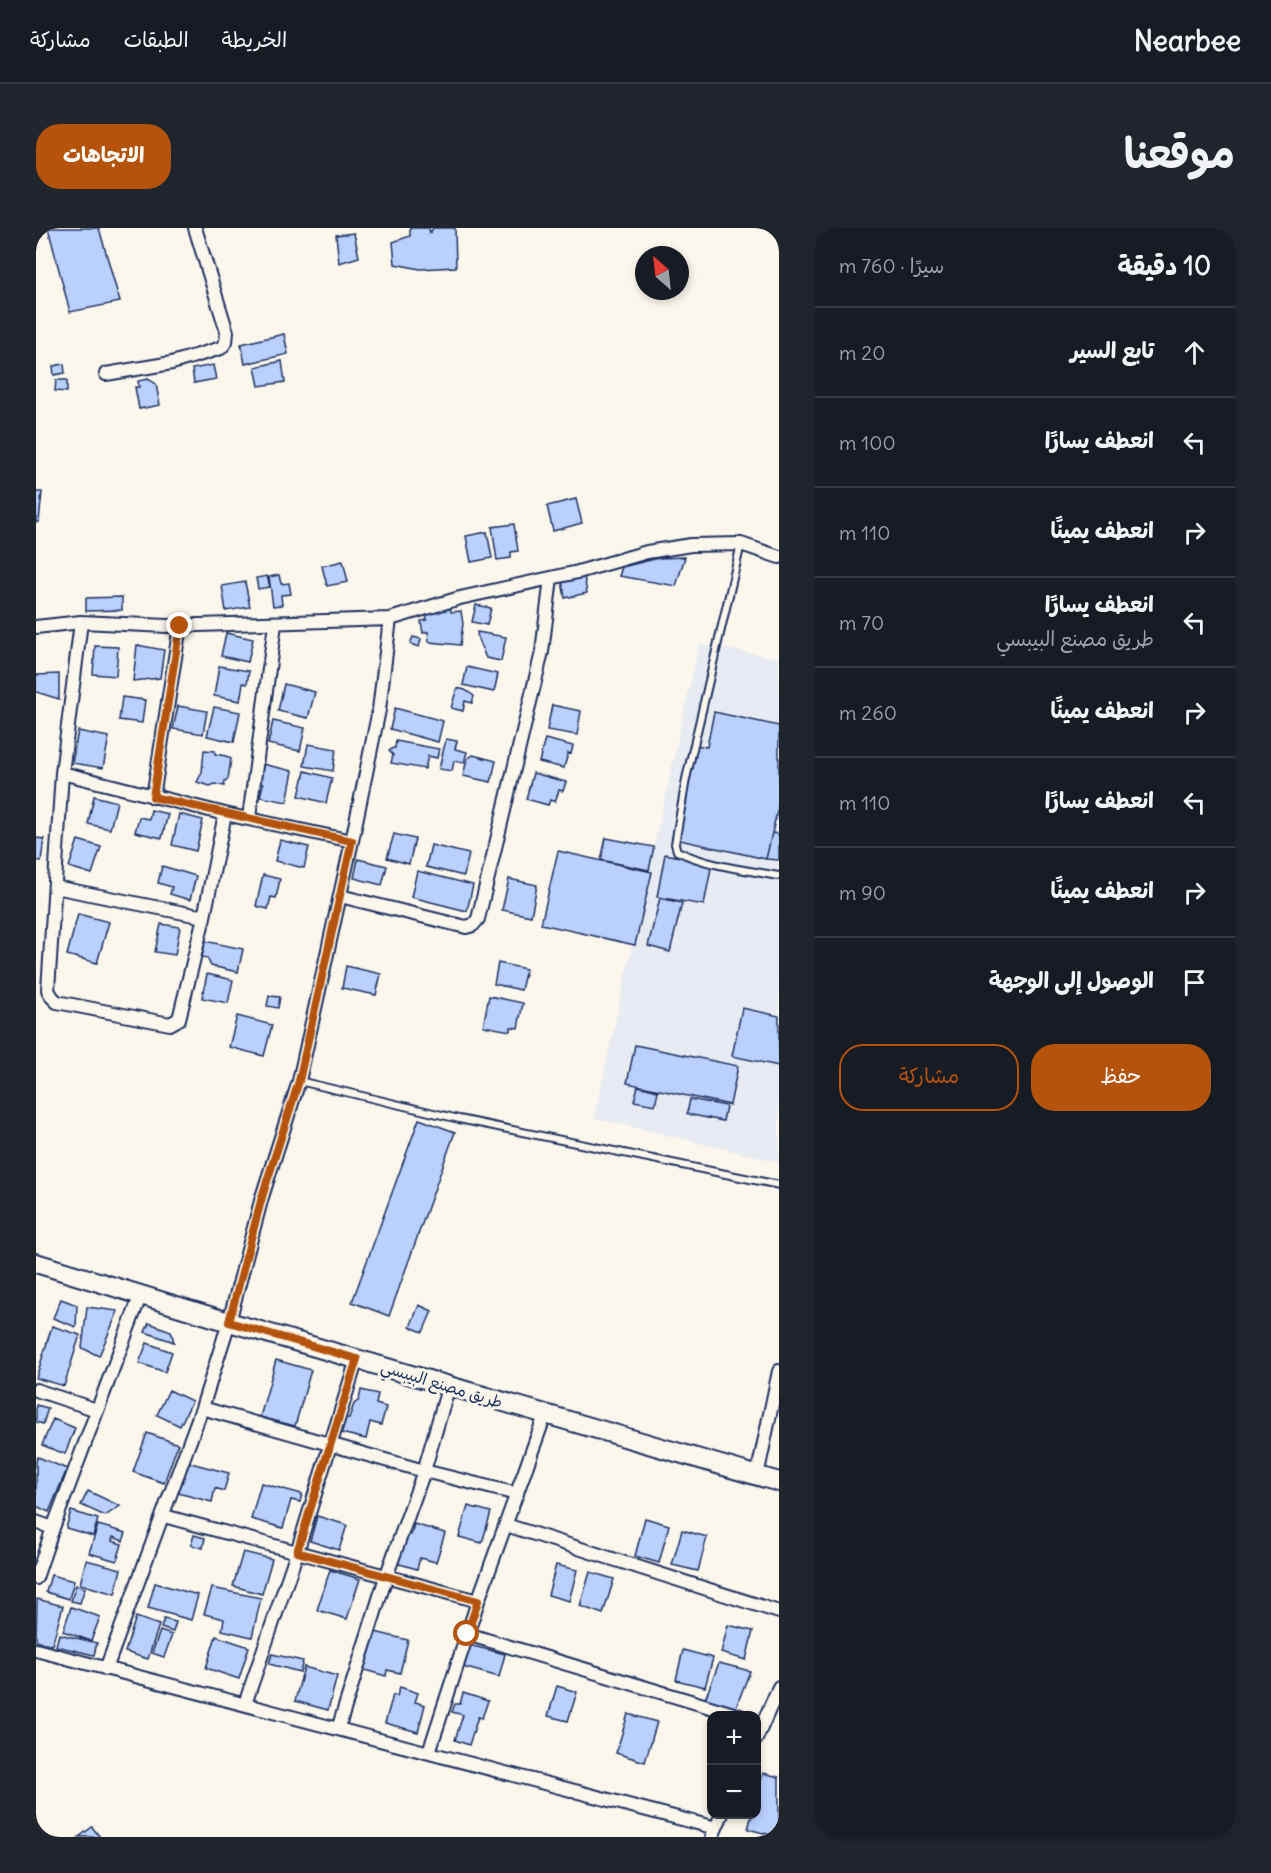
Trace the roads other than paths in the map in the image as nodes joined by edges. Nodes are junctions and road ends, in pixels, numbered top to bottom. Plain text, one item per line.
1 (195, 228) edge
2 (106, 374) dead end
3 (741, 544) junction
4 (779, 557) edge
5 (551, 578) junction
6 (390, 620) junction
7 (81, 622) junction
8 (275, 624) junction
9 (180, 626) junction
10 (36, 627) edge
11 (62, 773) junction
12 (153, 797) junction
13 (225, 814) junction
14 (249, 818) junction
15 (352, 841) junction
16 (779, 876) edge
17 (55, 887) junction
18 (340, 896) junction
19 (204, 917) junction
20 (299, 1081) junction
21 (779, 1185) edge
22 (36, 1263) edge
23 (141, 1294) junction
24 (229, 1322) junction
25 (357, 1359) junction
26 (779, 1371) edge
27 (449, 1385) junction
28 (36, 1390) edge
29 (202, 1408) junction
30 (97, 1410) junction
31 (545, 1415) junction
32 (331, 1445) junction
33 (424, 1471) junction
34 (757, 1476) junction
35 (779, 1482) edge
36 (517, 1494) junction
37 (164, 1516) junction
38 (36, 1522) edge
39 (506, 1525) junction
40 (53, 1528) junction
41 (297, 1552) junction
42 (386, 1576) junction
43 (36, 1578) edge
44 (478, 1601) junction
45 (779, 1612) edge
46 (467, 1634) junction
47 (36, 1650) edge
48 (106, 1669) junction
49 (779, 1688) edge
50 (245, 1704) junction
51 (723, 1711) edge
52 (761, 1720) edge
53 (338, 1729) junction
54 (429, 1752) junction
55 (720, 1819) edge
56 (714, 1833) edge

1 - 2 street
3 - 4 street
3 - 5 street
3 - 16 lane
5 - 6 street
5 - 18 street
6 - 8 street
6 - 15 street
7 - 9 street
7 - 10 street
7 - 11 street
8 - 9 street
8 - 14 street
9 - 12 street
11 - 12 street
11 - 17 street
12 - 13 street
13 - 14 street
13 - 19 street
14 - 15 street
15 - 18 street
17 - 19 street
17 - 19 street
18 - 20 street
20 - 21 lane
20 - 24 street
22 - 23 main road, طريق مصنع البيبسي
23 - 24 main road, طريق مصنع البيبسي
23 - 30 street
24 - 25 main road, طريق مصنع البيبسي
24 - 29 street
25 - 27 main road, طريق مصنع البيبسي
25 - 32 street
26 - 34 street
27 - 31 main road, طريق مصنع البيبسي
27 - 33 street
28 - 30 street
29 - 32 street
29 - 37 street
30 - 40 street
31 - 34 main road, طريق مصنع البيبسي
31 - 36 street
32 - 33 street
32 - 41 street
33 - 36 street
33 - 42 street
34 - 35 main road, طريق مصنع البيبسي
36 - 39 street
37 - 41 street
37 - 48 street
38 - 40 street
39 - 44 street
39 - 45 street
40 - 43 street
41 - 42 street
41 - 50 street
42 - 44 street
42 - 53 street
44 - 46 street
46 - 51 street
46 - 54 street
47 - 48 street
48 - 50 street
49 - 52 street
50 - 53 street
53 - 54 street
54 - 56 street
55 - 56 street

